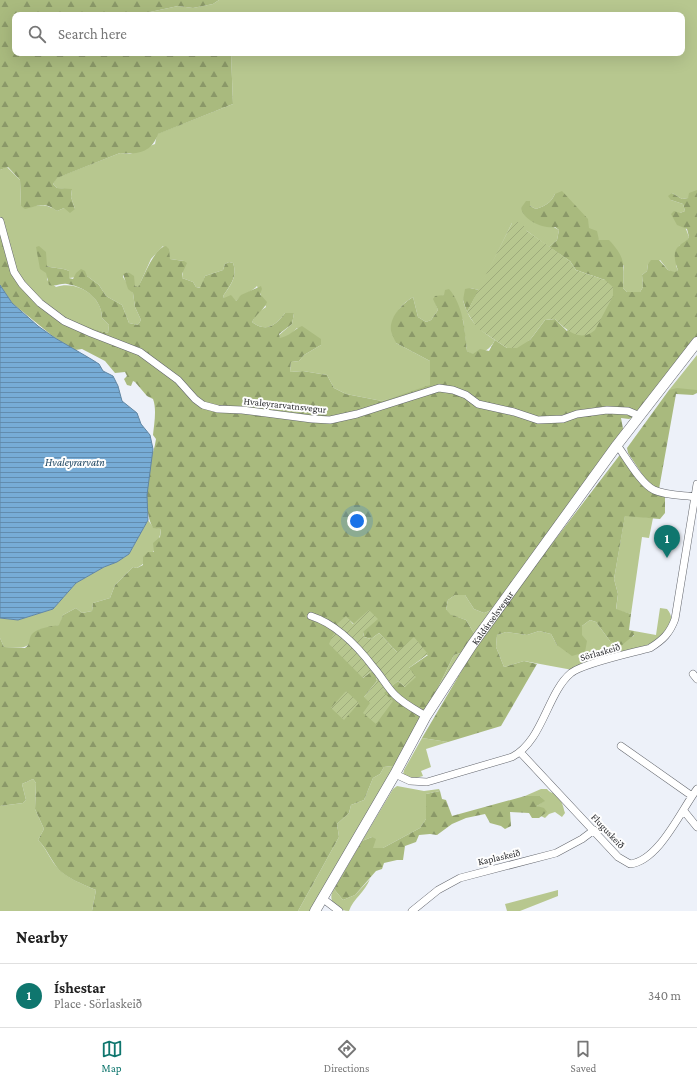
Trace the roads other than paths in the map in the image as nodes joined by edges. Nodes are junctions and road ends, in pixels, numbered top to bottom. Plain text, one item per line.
1 (0, 220) edge
2 (697, 342) edge
3 (640, 416) junction
4 (618, 445) junction
5 (697, 484) edge
6 (696, 497) edge
7 (311, 616) dead end
8 (426, 716) junction
9 (621, 746) dead end
10 (520, 752) junction
11 (395, 774) junction
12 (697, 789) edge
13 (692, 796) junction
14 (684, 811) junction
15 (697, 826) edge
16 (594, 830) junction
17 (322, 898) junction
18 (315, 911) edge
19 (339, 911) edge
20 (412, 911) edge

1 - 3 street, Hvaleyrarvatnsvegur
2 - 3 street, Kaldárselsvegur
3 - 4 street, Kaldárselsvegur
4 - 6 street
4 - 8 street, Kaldárselsvegur
5 - 6 street, Sörlaskeið
6 - 10 street, Sörlaskeið
7 - 8 street
8 - 11 street, Kaldárselsvegur
9 - 13 street
10 - 11 street, Sörlaskeið
10 - 16 street, Fluguskeið
11 - 17 street, Kaldárselsvegur
12 - 13 street, Fluguskeið
13 - 14 street, Fluguskeið
14 - 15 street
14 - 16 street, Fluguskeið
16 - 20 street, Kaplaskeið
17 - 18 street, Kaldárselsvegur
17 - 19 street

